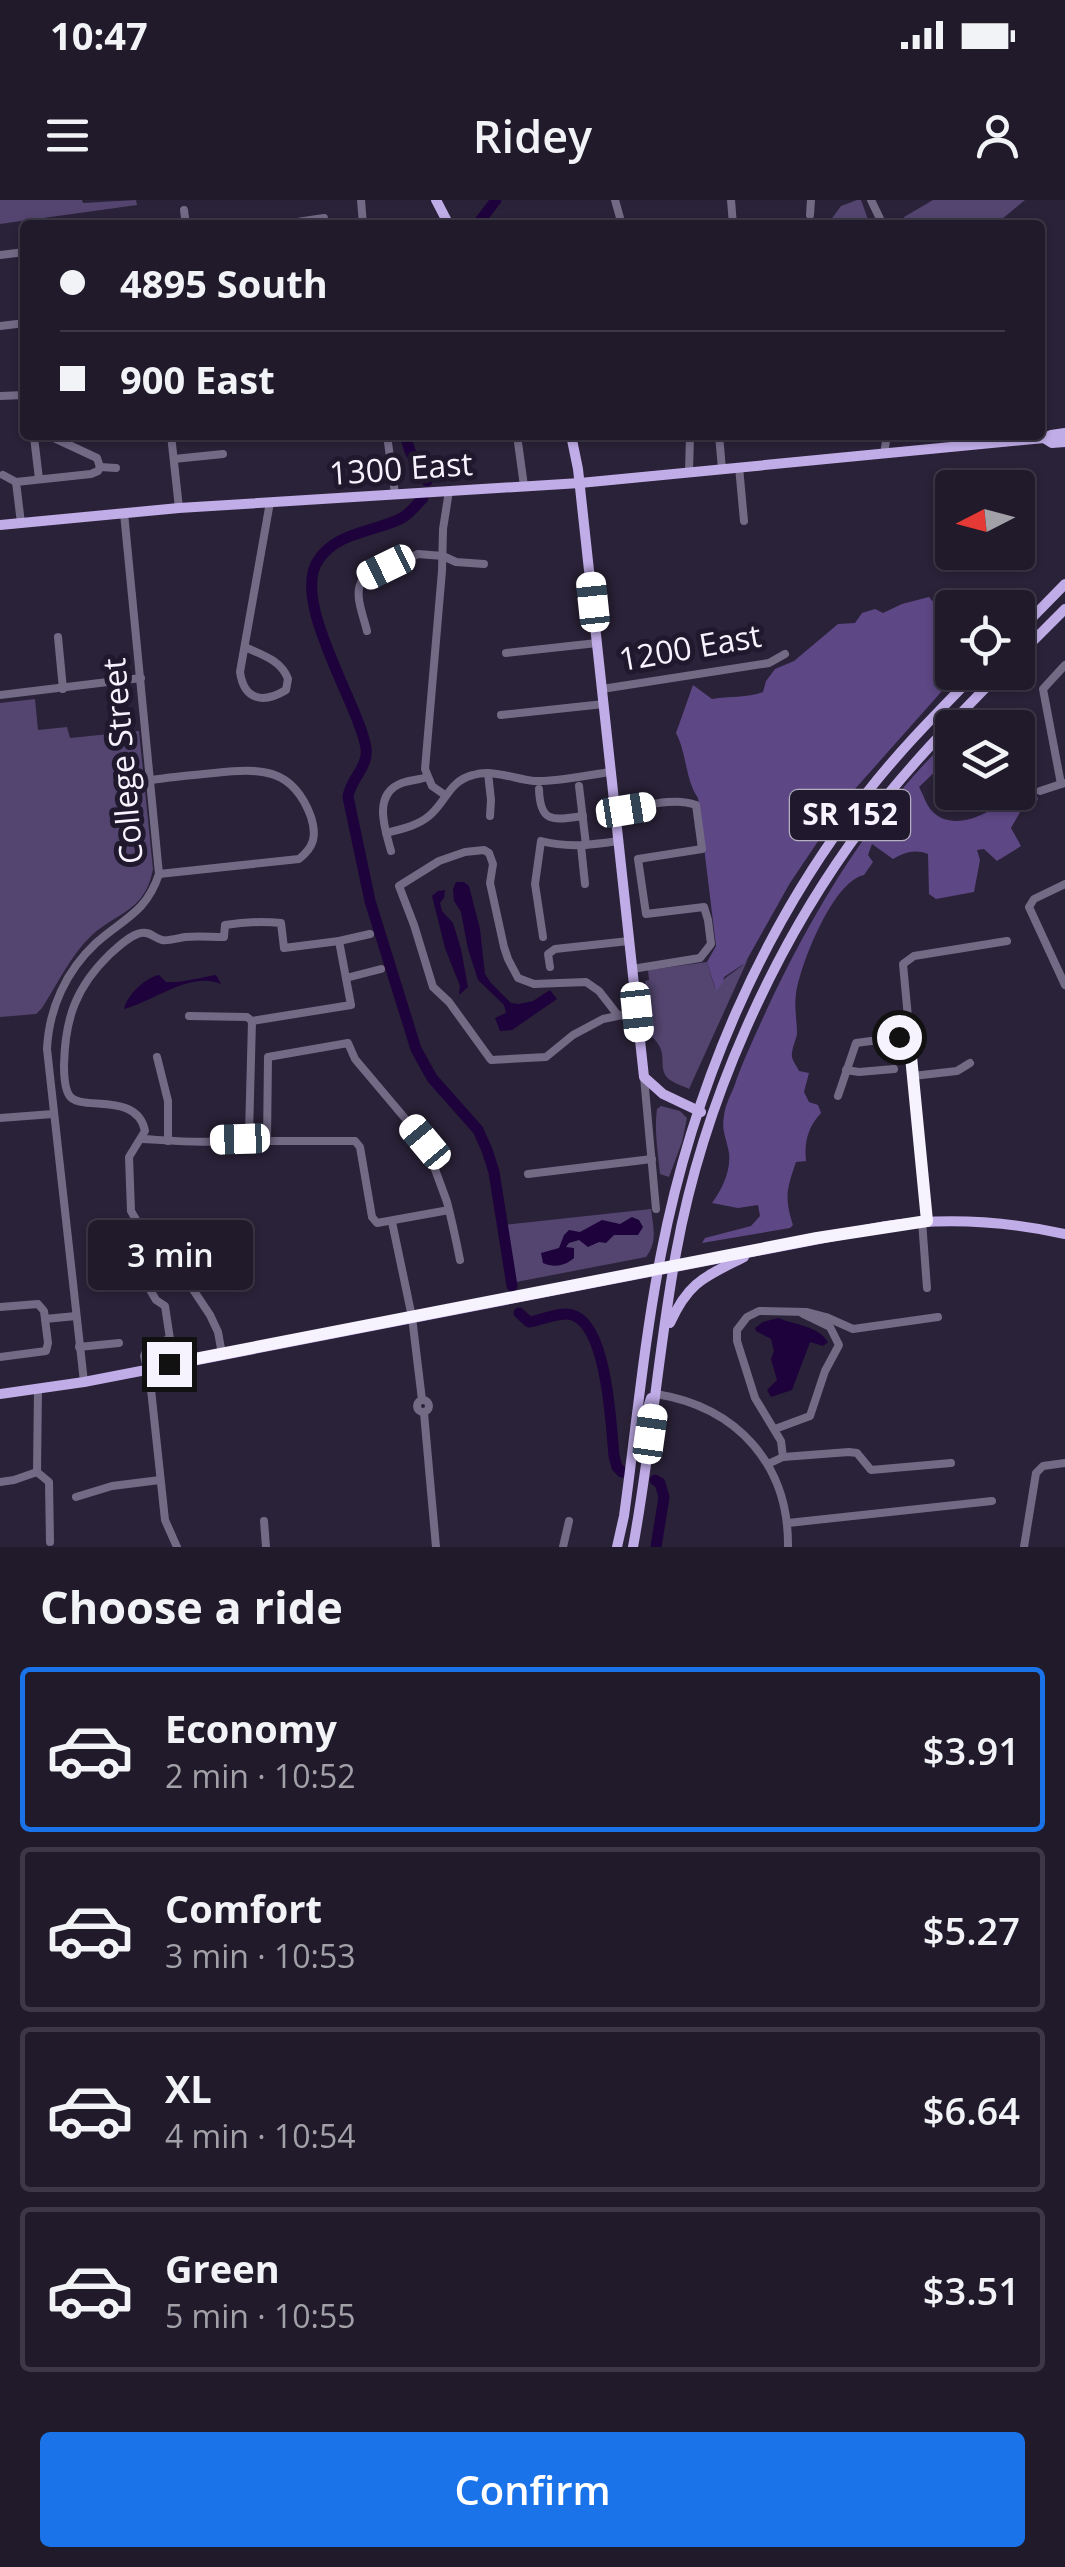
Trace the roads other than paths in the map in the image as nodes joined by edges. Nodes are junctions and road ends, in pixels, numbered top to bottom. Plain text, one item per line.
1 (811, 200) edge
2 (184, 210) dead end
3 (810, 216) dead end
4 (185, 220) edge
5 (34, 440) edge
6 (58, 440) edge
7 (172, 440) edge
8 (389, 440) edge
9 (518, 440) edge
10 (572, 440) edge
11 (690, 440) edge
12 (720, 440) edge
13 (886, 440) edge
14 (1024, 440) edge
15 (223, 454) dead end
16 (884, 454) junction
17 (174, 460) junction
18 (100, 467) junction
19 (739, 467) junction
20 (116, 468) dead end
21 (722, 469) junction
22 (689, 472) junction
23 (3, 475) dead end
24 (38, 479) junction
25 (16, 482) junction
26 (580, 483) junction
27 (524, 486) junction
28 (449, 491) junction
29 (395, 494) junction
30 (270, 502) junction
31 (179, 508) junction
32 (124, 513) junction
33 (744, 521) dead end
34 (21, 523) junction
35 (0, 525) edge
36 (443, 556) junction
37 (484, 564) dead end
38 (1065, 584) edge
39 (1065, 608) edge
40 (1035, 615) edge
41 (366, 631) dead end
42 (58, 637) dead end
43 (1035, 639) edge
44 (597, 643) junction
45 (245, 648) junction
46 (506, 653) dead end
47 (784, 654) dead end
48 (1065, 665) edge
49 (141, 678) junction
50 (64, 689) junction
51 (602, 689) junction
52 (959, 690) edge
53 (984, 690) edge
54 (0, 695) edge
55 (604, 704) junction
56 (501, 716) dead end
57 (1064, 728) edge
58 (1051, 731) junction
59 (611, 772) junction
60 (488, 773) junction
61 (427, 777) junction
62 (151, 780) junction
63 (1063, 784) edge
64 (579, 786) dead end
65 (539, 789) dead end
66 (1040, 791) dead end
67 (445, 795) junction
68 (615, 811) junction
69 (490, 816) dead end
70 (583, 816) junction
71 (386, 833) junction
72 (618, 841) junction
73 (583, 846) junction
74 (392, 851) dead end
75 (159, 874) junction
76 (586, 884) dead end
77 (1065, 884) edge
78 (370, 934) dead end
79 (544, 937) dead end
80 (629, 940) junction
81 (339, 941) junction
82 (1006, 941) dead end
83 (550, 967) dead end
84 (632, 968) junction
85 (1061, 968) edge
86 (380, 969) dead end
87 (346, 978) junction
88 (1065, 985) edge
89 (637, 1012) junction
90 (617, 1014) junction
91 (189, 1016) dead end
92 (252, 1021) junction
93 (909, 1036) junction
94 (157, 1057) dead end
95 (970, 1064) dead end
96 (894, 1069) dead end
97 (846, 1070) junction
98 (913, 1076) junction
99 (644, 1078) junction
100 (838, 1096) dead end
101 (698, 1111) junction
102 (53, 1114) junction
103 (711, 1116) junction
104 (0, 1118) edge
105 (142, 1139) junction
106 (168, 1140) junction
107 (652, 1160) junction
108 (528, 1174) dead end
109 (656, 1209) dead end
110 (449, 1210) junction
111 (924, 1221) junction
112 (392, 1222) junction
113 (1065, 1234) edge
114 (758, 1250) junction
115 (460, 1260) dead end
116 (673, 1267) junction
117 (658, 1270) junction
118 (149, 1288) dead end
119 (927, 1288) dead end
120 (0, 1308) edge
121 (802, 1313) junction
122 (76, 1316) junction
123 (412, 1317) junction
124 (938, 1318) dead end
125 (45, 1319) junction
126 (649, 1330) junction
127 (664, 1335) junction
128 (118, 1343) dead end
129 (79, 1347) junction
130 (222, 1354) junction
131 (0, 1357) edge
132 (146, 1368) junction
133 (84, 1382) junction
134 (38, 1389) junction
135 (0, 1394) edge
136 (656, 1394) junction
137 (775, 1428) junction
138 (634, 1446) junction
139 (783, 1456) junction
140 (1065, 1463) edge
141 (768, 1464) junction
142 (951, 1464) dead end
143 (37, 1472) junction
144 (160, 1480) junction
145 (0, 1482) edge
146 (76, 1497) dead end
147 (992, 1501) dead end
148 (569, 1521) dead end
149 (264, 1522) dead end
150 (788, 1523) junction
151 (50, 1542) dead end
152 (266, 1544) edge
153 (176, 1547) edge
154 (257, 1547) edge
155 (436, 1547) edge
156 (562, 1547) edge
157 (617, 1547) edge
158 (633, 1547) edge
159 (788, 1547) edge
160 (1024, 1547) edge

1 - 3 street
2 - 4 street
5 - 24 street
6 - 18 street
7 - 17 street
8 - 29 street
9 - 27 street
10 - 26 main road
11 - 22 street
12 - 21 street
13 - 16 street
14 - 16 main road, 1300 East
15 - 17 street
16 - 19 main road, 1300 East
17 - 31 street
18 - 20 street
18 - 24 street
19 - 21 main road, 1300 East
19 - 33 street
21 - 22 main road, 1300 East
22 - 26 main road, 1300 East
23 - 25 street
24 - 25 street
25 - 34 street
26 - 27 main road, 1300 East
26 - 44 main road
27 - 28 main road, 1300 East
28 - 29 main road, 1300 East
28 - 36 street
29 - 30 main road, 1300 East
30 - 31 main road, 1300 East
30 - 45 street
31 - 32 main road, 1300 East
32 - 34 main road, 1300 East
32 - 49 street, College Street
34 - 35 main road, 1300 East
36 - 37 street
36 - 41 street
36 - 61 street
38 - 40 main road
39 - 43 main road
42 - 50 street
44 - 46 street
44 - 51 main road
45 - 45 street
47 - 51 street, 1200 East
48 - 58 street
49 - 50 street
49 - 62 street, College Street
50 - 54 street
51 - 55 main road
52 - 101 main road, SR 152
53 - 103 main road, SR 152
55 - 56 street
55 - 59 main road
57 - 58 street
58 - 63 street
59 - 60 street
59 - 68 main road
60 - 67 street
60 - 69 street
61 - 67 street
61 - 71 street
62 - 75 street, College Street
62 - 75 street
63 - 66 street
64 - 70 street
65 - 70 street
67 - 71 street
68 - 72 main road
68 - 84 street
70 - 73 street
71 - 74 street
72 - 73 street
72 - 80 main road
73 - 76 street
73 - 79 street
75 - 102 street, College Street
77 - 85 street
78 - 81 street
80 - 83 street
80 - 84 main road
81 - 87 street
81 - 105 street
82 - 93 street
84 - 89 main road
85 - 88 street
86 - 87 street
87 - 92 street
89 - 90 street
89 - 99 main road
90 - 90 street
91 - 92 street
92 - 106 street
93 - 97 street
93 - 98 street
94 - 106 street
95 - 98 street
96 - 97 street
97 - 100 street
98 - 111 street
99 - 101 main road
99 - 107 street
101 - 103 main road
101 - 117 main road, SR 152
102 - 104 street
102 - 122 street, College Street
103 - 116 main road, SR 152
105 - 106 street
105 - 130 street
107 - 108 street
107 - 109 street
110 - 112 street
110 - 112 street
110 - 115 street
111 - 113 main road
111 - 114 main road
111 - 119 street
112 - 123 street
114 - 116 main road
114 - 127 main road
116 - 117 main road
116 - 127 main road
117 - 123 main road
117 - 126 main road
118 - 132 street
120 - 125 street
121 - 124 street
121 - 137 street
121 - 137 street
122 - 125 street
122 - 129 street, College Street
123 - 130 main road
123 - 155 street
125 - 131 street
126 - 136 main road
126 - 138 main road
127 - 136 main road
128 - 129 street
129 - 133 street, College Street
130 - 132 main road
132 - 133 main road
132 - 144 street
133 - 134 main road
134 - 135 main road
134 - 143 street
136 - 138 main road
136 - 141 street
136 - 158 main road
137 - 139 street
138 - 157 main road
139 - 141 street
139 - 142 street
140 - 160 street
141 - 150 street
143 - 145 street
143 - 151 street
144 - 146 street
144 - 153 street
147 - 150 street
148 - 156 street
149 - 152 street
150 - 159 street
152 - 154 street

